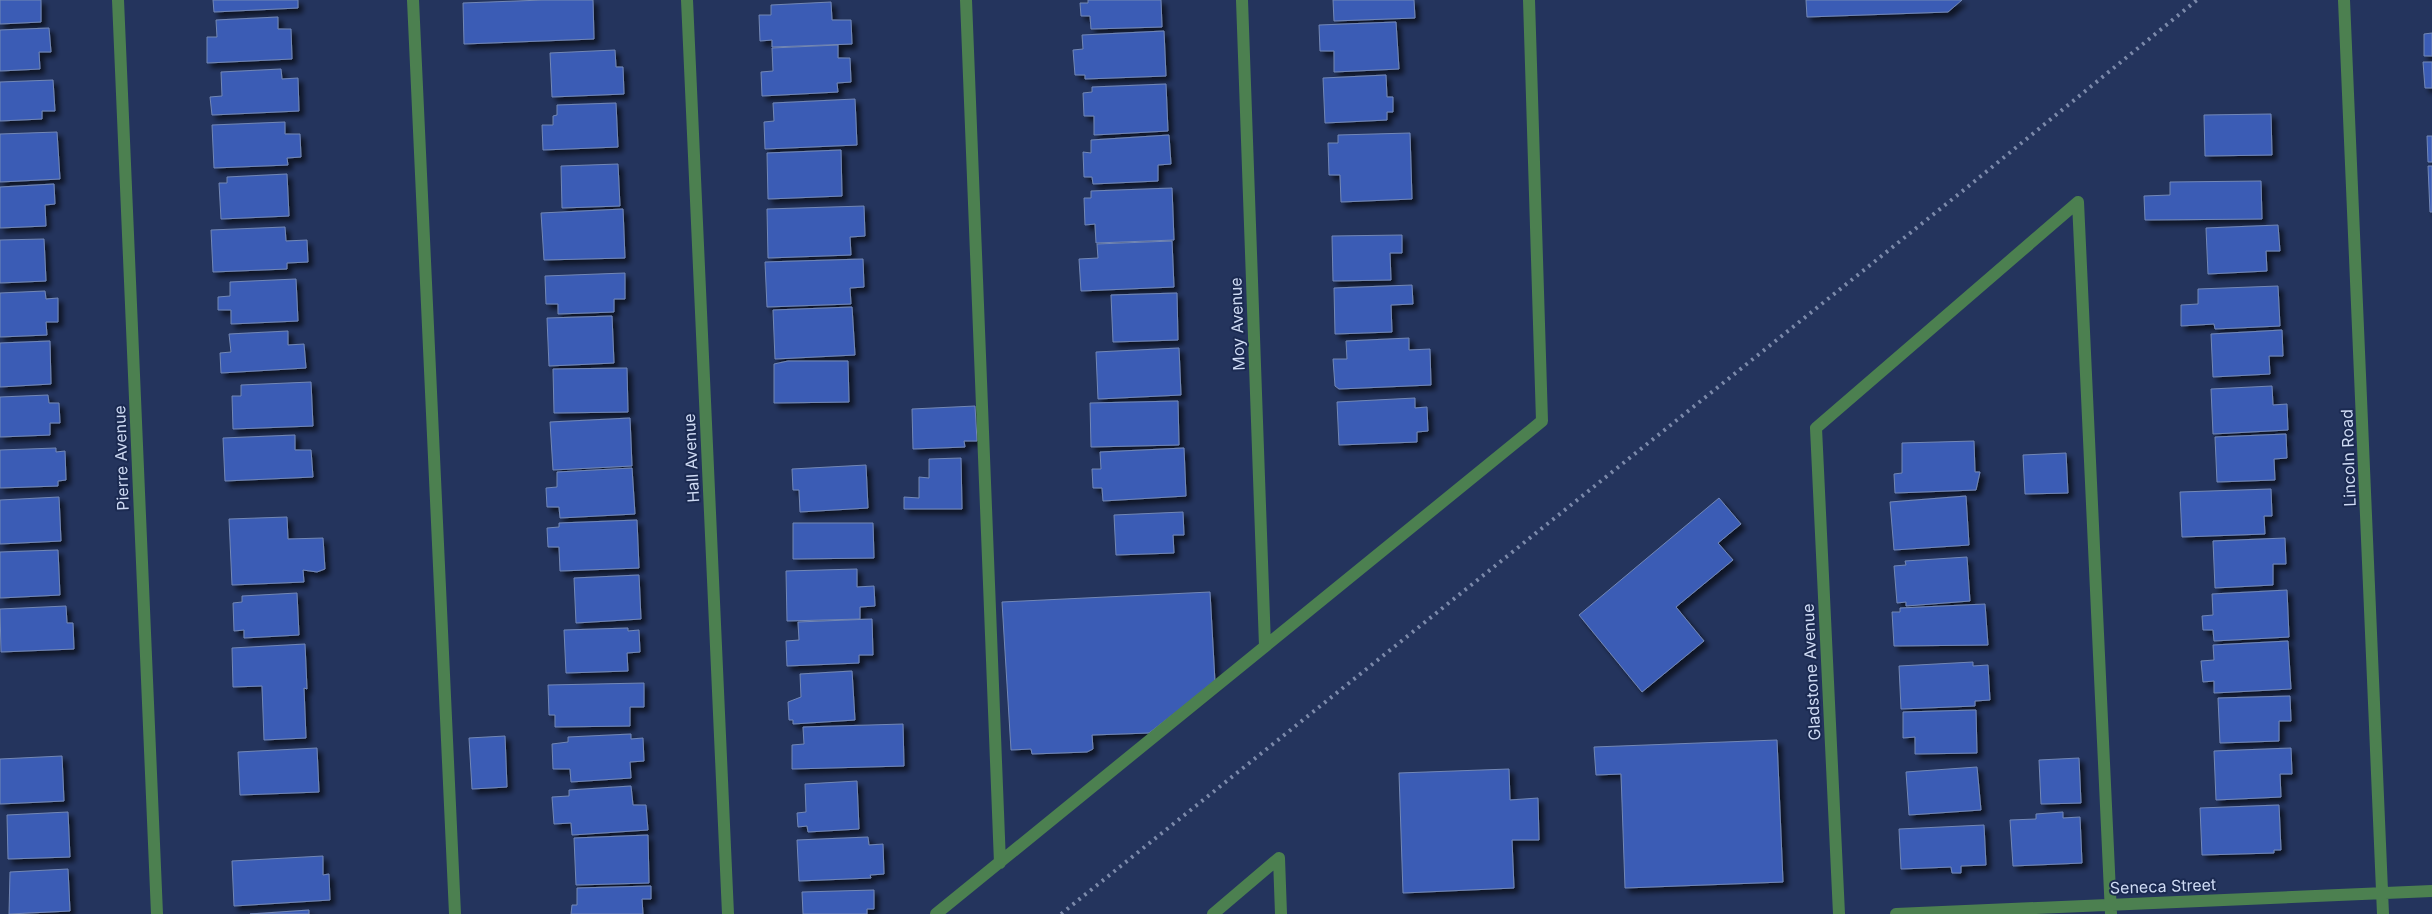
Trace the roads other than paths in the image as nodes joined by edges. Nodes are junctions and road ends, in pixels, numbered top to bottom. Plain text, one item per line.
1 (118, 0) edge
2 (413, 0) edge
3 (687, 0) edge
4 (966, 0) edge
5 (1242, 0) edge
6 (1529, 0) edge
7 (2344, 0) edge
8 (1265, 646) junction
9 (1000, 863) junction
10 (2432, 891) edge
11 (2383, 893) junction
12 (2111, 909) edge
13 (157, 914) edge
14 (455, 914) edge
15 (728, 914) edge
16 (936, 914) edge
17 (1213, 914) edge
18 (1281, 914) edge
19 (1839, 914) edge
20 (1896, 914) edge
21 (2383, 914) edge

1 - 13 street, Pierre Avenue
2 - 14 street
3 - 15 street, Hall Avenue
4 - 9 street
5 - 8 street, Moy Avenue
6 - 8 street
7 - 11 street, Lincoln Road
8 - 9 street
9 - 16 street
10 - 11 street, Seneca Street
11 - 12 street, Seneca Street
11 - 21 street, Lincoln Road
12 - 19 street, Gladstone Avenue
12 - 20 street, Seneca Street
17 - 18 street

